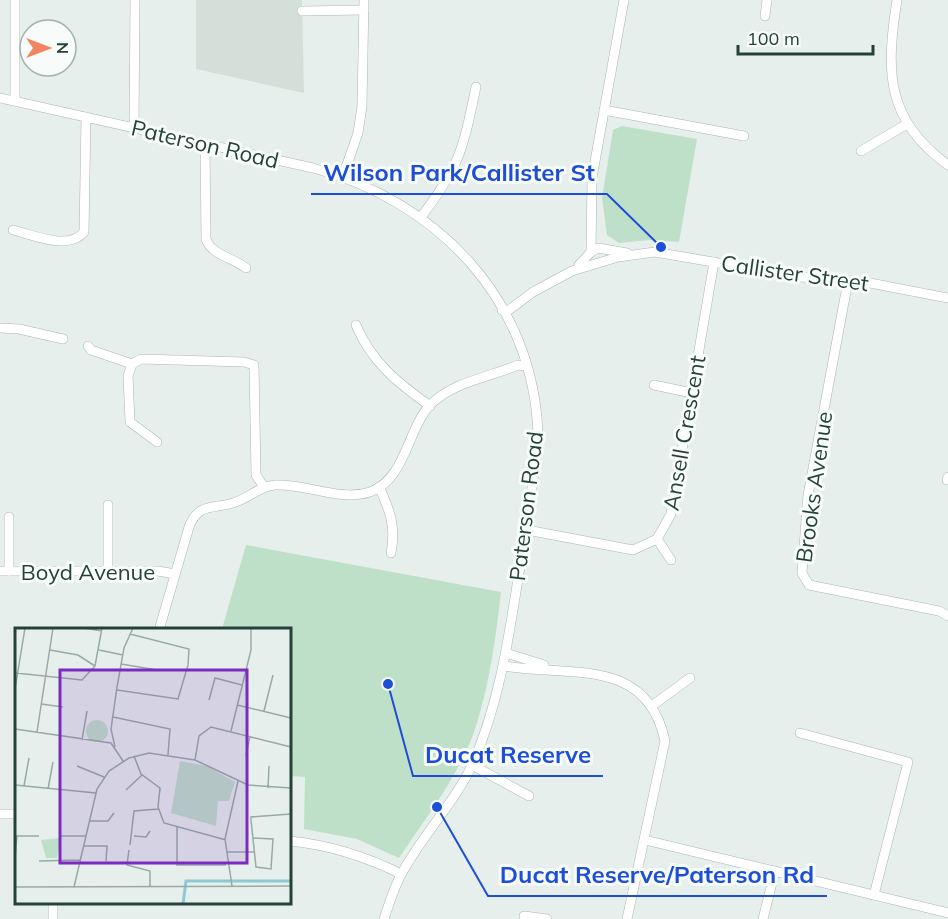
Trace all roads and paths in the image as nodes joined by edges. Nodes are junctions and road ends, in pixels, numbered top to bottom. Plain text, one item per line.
1 (15, 0) edge
2 (135, 0) edge
3 (624, 0) edge
4 (767, 0) edge
5 (897, 0) edge
6 (364, 5) edge
7 (302, 11) dead end
8 (765, 16) dead end
9 (476, 87) dead end
10 (0, 98) edge
11 (15, 101) junction
12 (604, 110) junction
13 (86, 118) junction
14 (907, 124) junction
15 (134, 128) junction
16 (744, 136) dead end
17 (205, 144) junction
18 (861, 151) dead end
19 (948, 165) edge
20 (343, 176) junction
21 (421, 217) junction
22 (591, 219) junction
23 (13, 230) dead end
24 (603, 249) junction
25 (591, 254) junction
26 (642, 254) junction
27 (600, 262) junction
28 (714, 262) junction
29 (246, 268) dead end
30 (570, 272) junction
31 (848, 281) junction
32 (948, 298) edge
33 (501, 310) junction
34 (356, 325) dead end
35 (0, 328) edge
36 (63, 339) dead end
37 (88, 346) dead end
38 (132, 364) junction
39 (526, 366) junction
40 (654, 385) dead end
41 (692, 393) junction
42 (430, 406) junction
43 (157, 442) dead end
44 (264, 487) junction
45 (379, 487) junction
46 (108, 505) dead end
47 (9, 517) dead end
48 (526, 530) junction
49 (657, 539) junction
50 (391, 553) dead end
51 (671, 560) dead end
52 (5, 571) edge
53 (108, 571) junction
54 (175, 574) junction
55 (948, 616) edge
56 (160, 628) edge
57 (506, 653) junction
58 (504, 666) junction
59 (555, 669) junction
60 (690, 678) dead end
61 (653, 705) junction
62 (800, 733) dead end
63 (472, 765) junction
64 (529, 796) dead end
65 (645, 840) junction
66 (291, 841) edge
67 (775, 871) junction
68 (401, 874) junction
69 (874, 895) junction
70 (948, 913) edge
71 (524, 916) dead end
72 (384, 919) edge
73 (546, 919) edge
74 (627, 919) edge
75 (763, 919) edge

1 - 11 street
2 - 15 street
3 - 12 street
4 - 8 street
5 - 14 street
6 - 7 street
6 - 20 street
9 - 21 street
10 - 11 street, Paterson Road
11 - 13 street, Paterson Road
12 - 16 street
12 - 22 street
13 - 15 street, Paterson Road
13 - 23 street
14 - 18 street
14 - 19 street
15 - 17 street, Paterson Road
17 - 20 street, Paterson Road
17 - 29 street
20 - 21 street, Paterson Road
21 - 33 street, Paterson Road
22 - 24 street
22 - 25 street
24 - 25 street, Callister Street
24 - 26 street, Callister Street
24 - 27 street
25 - 27 street
25 - 30 street, Callister Street
26 - 27 street, Callister Street
26 - 28 street, Callister Street
27 - 30 street, Callister Street
28 - 31 street, Callister Street
28 - 41 street, Ansell Crescent
30 - 33 street, Callister Street
31 - 32 street, Callister Street
31 - 55 street, Brooks Avenue
33 - 39 street, Paterson Road
34 - 42 street
35 - 36 street
37 - 38 street
38 - 43 street
38 - 44 street
39 - 42 street
39 - 48 street, Paterson Road
40 - 41 street
41 - 49 street, Ansell Crescent
42 - 45 street
44 - 45 street
44 - 54 street
45 - 50 street
46 - 53 street
47 - 52 street
48 - 49 street, Ansell Crescent
48 - 57 street, Paterson Road
49 - 51 street
52 - 53 street, Boyd Avenue
53 - 54 street, Boyd Avenue
54 - 56 street
57 - 58 street, Paterson Road
57 - 59 street
58 - 59 street
58 - 63 street, Paterson Road
59 - 61 street
60 - 61 street
61 - 65 street
62 - 69 street
63 - 64 street
63 - 68 street, Paterson Road
65 - 67 street
65 - 74 street
66 - 68 street
67 - 69 street
67 - 75 street
68 - 72 street, Paterson Road
69 - 70 street
71 - 73 street

